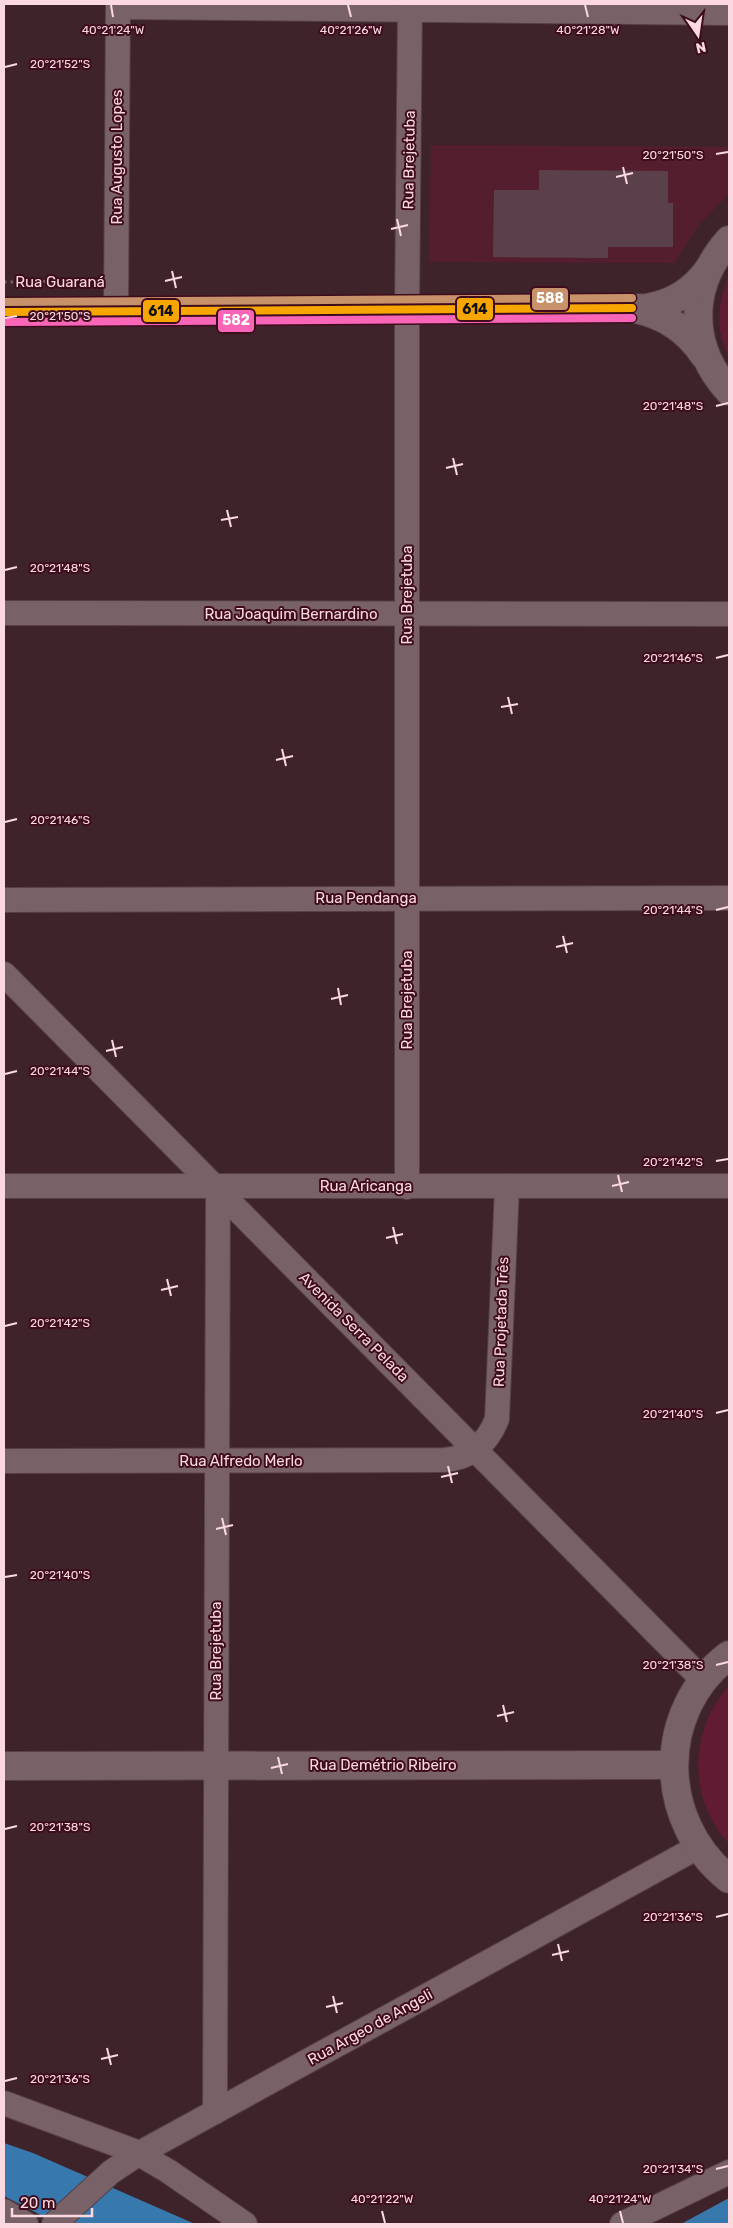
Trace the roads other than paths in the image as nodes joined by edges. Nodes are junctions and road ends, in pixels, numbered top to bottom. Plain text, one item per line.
1 (118, 5) edge
2 (410, 6) edge
3 (729, 12) edge
4 (729, 240) edge
5 (709, 269) junction
6 (632, 308) junction
7 (407, 309) junction
8 (116, 311) junction
9 (4, 312) edge
10 (709, 362) junction
11 (729, 391) edge
12 (4, 613) edge
13 (407, 614) junction
14 (729, 614) edge
15 (407, 898) junction
16 (729, 898) edge
17 (4, 900) edge
18 (4, 974) edge
19 (4, 1186) edge
20 (507, 1186) junction
21 (729, 1186) edge
22 (408, 1187) junction
23 (216, 1188) junction
24 (476, 1450) junction
25 (4, 1461) edge
26 (217, 1461) junction
27 (729, 1655) edge
28 (703, 1680) junction
29 (673, 1765) junction
30 (4, 1766) edge
31 (216, 1766) junction
32 (698, 1847) junction
33 (729, 1879) edge
34 (4, 2103) edge
35 (215, 2112) junction
36 (138, 2154) junction
37 (729, 2172) edge
38 (4, 2211) edge
39 (26, 2224) edge
40 (54, 2224) edge
41 (245, 2224) edge
42 (622, 2224) edge

1 - 2 street
1 - 8 street, Rua Augusto Lopes
2 - 3 street
2 - 7 street, Rua Brejetuba
4 - 5 street
5 - 6 street, Rua Guaraná
5 - 10 street
6 - 7 street, Rua Guaraná
6 - 10 street, Rua Guaraná
7 - 8 street, Rua Guaraná
7 - 13 street, Rua Brejetuba
8 - 9 street, Rua Guaraná
10 - 11 street
12 - 13 street, Rua Joaquim Bernardino
13 - 14 street, Rua Joaquim Bernardino
13 - 15 street, Rua Brejetuba
15 - 16 street, Rua Pendanga
15 - 17 street, Rua Pendanga
15 - 22 street, Rua Brejetuba
18 - 23 street, Avenida Serra Pelada
19 - 23 street, Rua Aricanga
20 - 21 street, Rua Aricanga
20 - 22 street, Rua Aricanga
20 - 24 street, Rua Projetada Três
22 - 23 street, Rua Aricanga
23 - 24 street, Avenida Serra Pelada
23 - 26 street, Rua Brejetuba
24 - 26 street, Rua Alfredo Merlo
24 - 28 street, Avenida Serra Pelada
25 - 26 street, Rua Alfredo Merlo
26 - 31 street, Rua Brejetuba
27 - 28 street
28 - 29 street
29 - 31 street, Rua Demétrio Ribeiro
29 - 32 street
30 - 31 street, Rua Demétrio Ribeiro
31 - 35 street, Rua Brejetuba
32 - 33 street
32 - 35 street, Rua Argeo de Angeli
34 - 36 street
35 - 36 street, Rua Argeo de Angeli
36 - 40 street, Rua Argeo de Angeli
36 - 41 street
37 - 42 street
38 - 39 street

